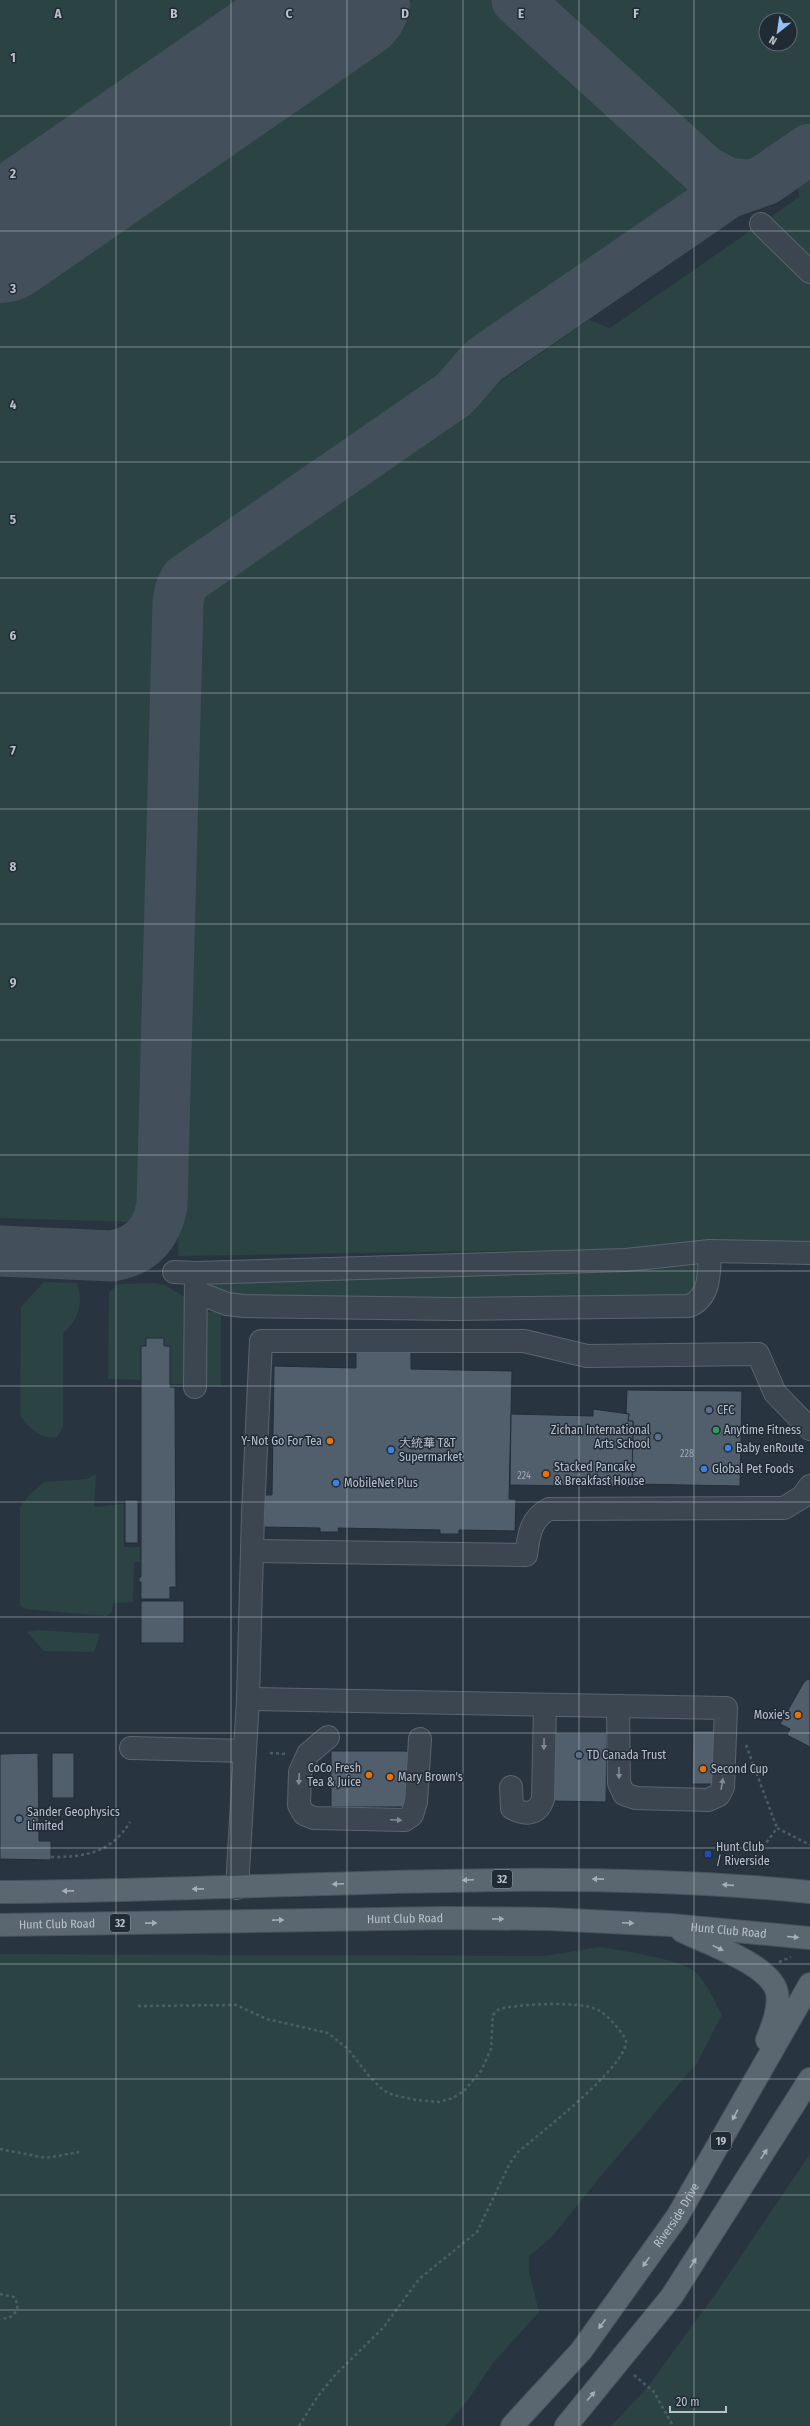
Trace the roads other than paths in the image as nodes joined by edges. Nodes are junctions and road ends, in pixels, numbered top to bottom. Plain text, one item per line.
1 (761, 224) dead end
2 (810, 272) edge
3 (710, 1251) junction
4 (810, 1253) edge
5 (174, 1272) dead end
6 (196, 1282) junction
7 (195, 1387) dead end
8 (810, 1429) edge
9 (810, 1486) edge
10 (252, 1551) junction
11 (248, 1699) junction
12 (545, 1704) junction
13 (618, 1706) junction
14 (328, 1737) dead end
15 (420, 1739) dead end
16 (131, 1748) dead end
17 (245, 1751) junction
18 (511, 1787) dead end
19 (810, 1876) edge
20 (237, 1888) junction
21 (766, 1888) junction
22 (0, 1892) edge
23 (810, 1892) edge
24 (239, 1921) junction
25 (0, 1925) edge
26 (670, 1925) junction
27 (804, 1947) edge
28 (810, 1984) edge
29 (810, 2079) edge
30 (748, 2091) junction
31 (805, 2092) edge
32 (512, 2426) edge
33 (566, 2426) edge

1 - 2 lane
3 - 4 lane
3 - 6 lane
3 - 6 lane
5 - 6 lane
6 - 7 lane
8 - 10 lane
9 - 10 lane
10 - 11 lane
11 - 12 lane
11 - 17 lane
12 - 13 lane
12 -> 18 lane
13 -> 13 lane
14 -> 15 lane
16 - 17 lane
17 - 20 lane
19 - 21 main road
21 -> 20 main road, 32
20 -> 22 main road, 32
20 - 24 main road
21 - 23 main road, 32
25 -> 24 main road, Hunt Club Road / 32
24 -> 26 main road, Hunt Club Road / 32
26 -> 27 main road, Hunt Club Road / 32
26 -> 30 main road
28 - 30 main road, Riverside Drive / 19
29 - 31 main road
30 -> 32 main road, Riverside Drive / 19
33 -> 31 main road

